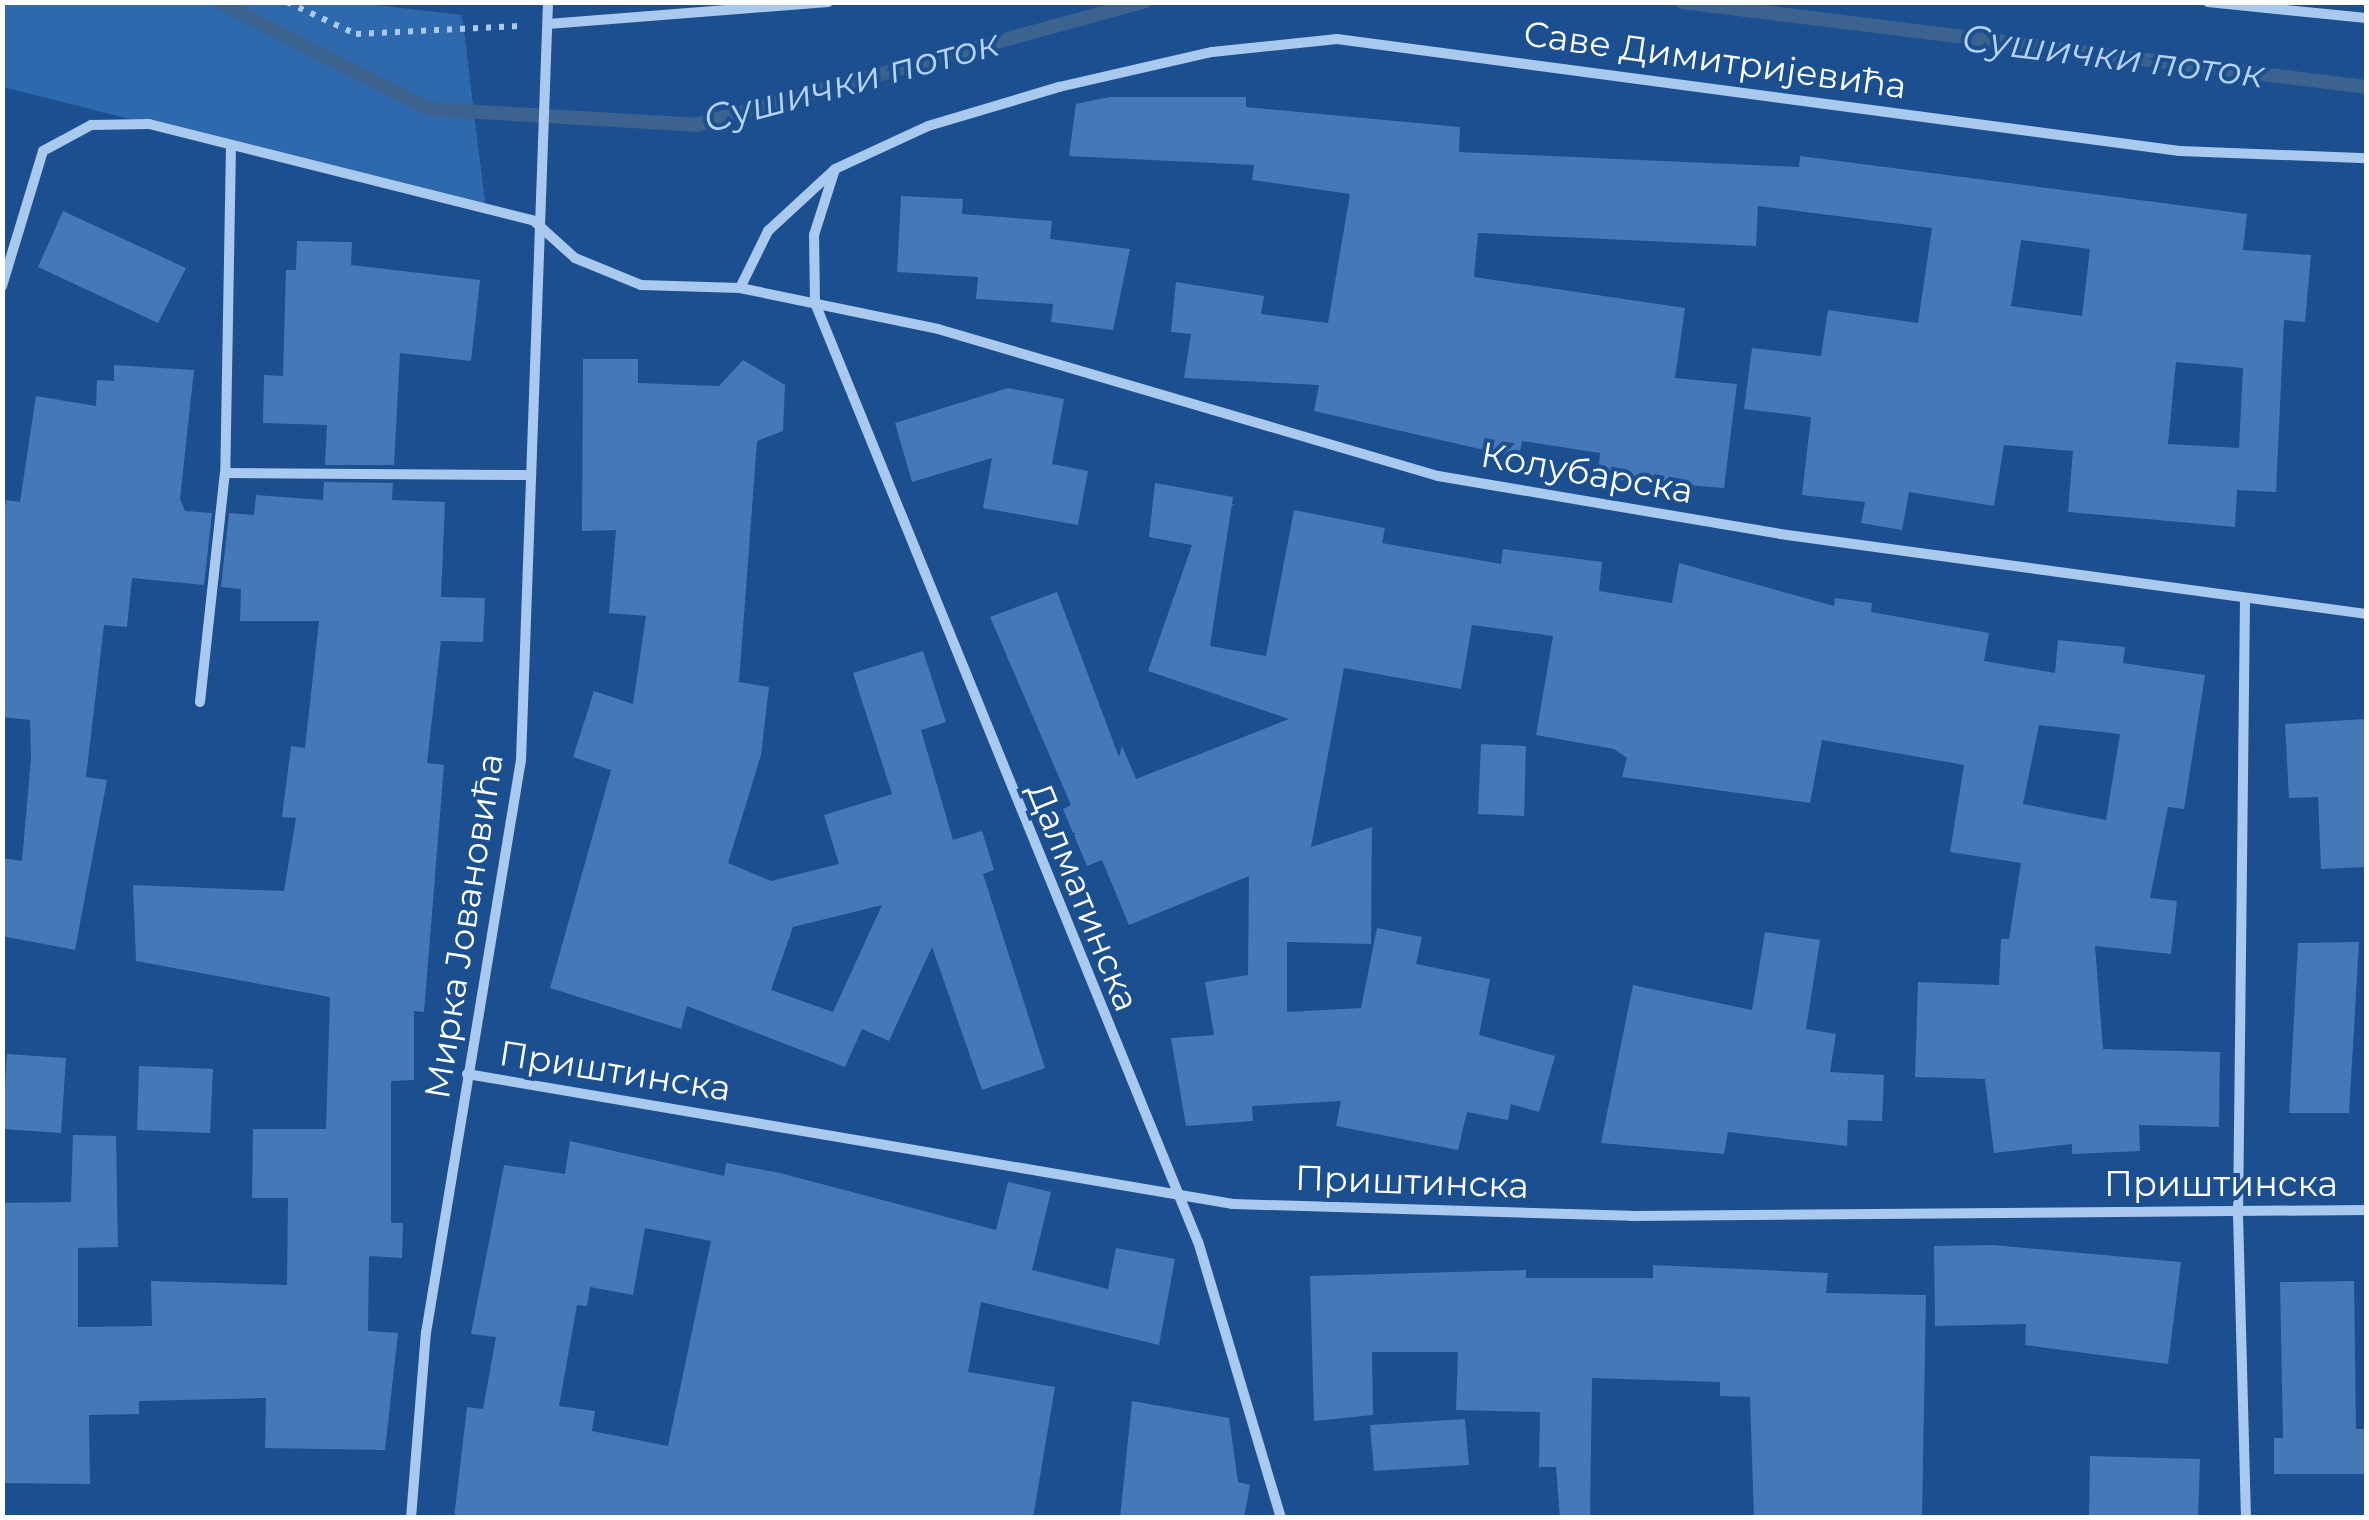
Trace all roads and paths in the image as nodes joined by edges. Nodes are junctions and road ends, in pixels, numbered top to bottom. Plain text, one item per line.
1 (287, 2) edge
2 (548, 2) edge
3 (828, 2) edge
4 (2208, 2) edge
5 (2366, 18) edge
6 (548, 24) junction
7 (232, 146) junction
8 (2366, 158) edge
9 (835, 169) junction
10 (534, 221) junction
11 (2, 286) edge
12 (740, 288) junction
13 (815, 304) junction
14 (224, 473) junction
15 (525, 475) junction
16 (2246, 600) junction
17 (2366, 614) edge
18 (200, 702) dead end
19 (467, 1074) junction
20 (1174, 1192) junction
21 (2366, 1210) edge
22 (2238, 1214) junction
23 (412, 1518) edge
24 (1281, 1518) edge
25 (2246, 1518) edge

1 - 6 path
2 - 6 street, Мирка Јовановића
3 - 6 street
4 - 5 street
6 - 10 street, Мирка Јовановића
7 - 10 street
7 - 11 street
7 - 14 street
8 - 9 street, Саве Димитријевића
9 - 12 street, Саве Димитријевића
9 - 13 street
10 - 12 street
10 - 15 street, Мирка Јовановића
12 - 13 street
13 - 16 street, Колубарска
13 - 20 street, Далматинска
14 - 15 street
14 - 18 street
15 - 19 street, Мирка Јовановића
16 - 17 street, Колубарска
16 - 22 street
19 - 20 street, Приштинска
19 - 23 street, Мирка Јовановића
20 - 22 street, Приштинска
20 - 24 street, Далматинска
21 - 22 street, Приштинска
22 - 25 street

